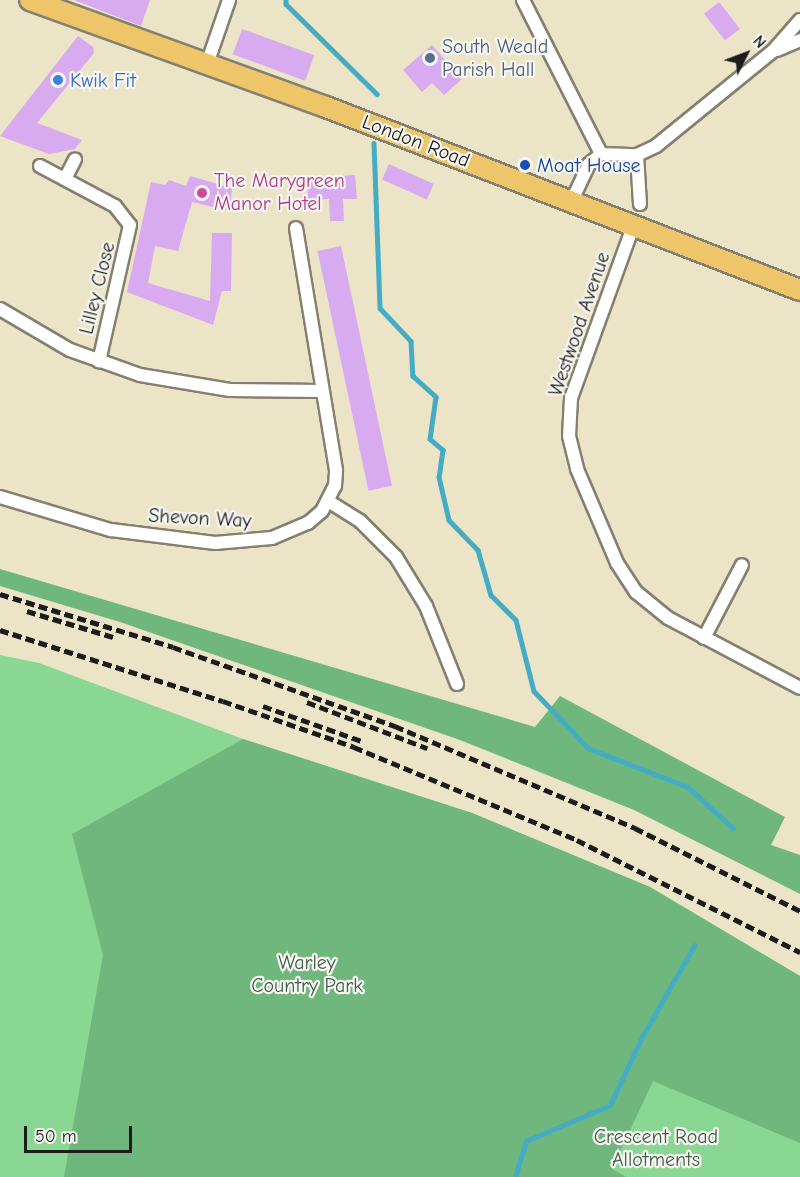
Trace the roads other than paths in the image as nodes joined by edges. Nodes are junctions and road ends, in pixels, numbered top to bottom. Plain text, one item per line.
1 (30, 0) edge
2 (229, 0) edge
3 (523, 0) edge
4 (800, 20) edge
5 (800, 40) edge
6 (773, 51) junction
7 (207, 64) junction
8 (601, 154) junction
9 (637, 155) junction
10 (75, 159) dead end
11 (40, 166) dead end
12 (65, 179) junction
13 (572, 200) junction
14 (640, 204) dead end
15 (634, 224) junction
16 (296, 228) dead end
17 (800, 290) edge
18 (0, 309) edge
19 (99, 362) junction
20 (321, 391) junction
21 (0, 497) edge
22 (328, 501) junction
23 (742, 565) dead end
24 (704, 638) junction
25 (457, 684) dead end
26 (800, 688) edge

1 - 7 main road, London Road
2 - 7 street
3 - 8 street
4 - 6 street
5 - 6 street
6 - 9 street
7 - 13 main road, London Road
8 - 9 street
8 - 13 street
9 - 14 street
10 - 12 street
11 - 12 street, Lilley Close
12 - 19 street, Lilley Close
13 - 15 main road, London Road
15 - 17 main road, London Road
15 - 24 street, Westwood Avenue
16 - 20 street
18 - 19 street
19 - 20 street
20 - 22 street
21 - 22 street, Shevon Way
22 - 25 street
23 - 24 street
24 - 26 street, Westwood Avenue

